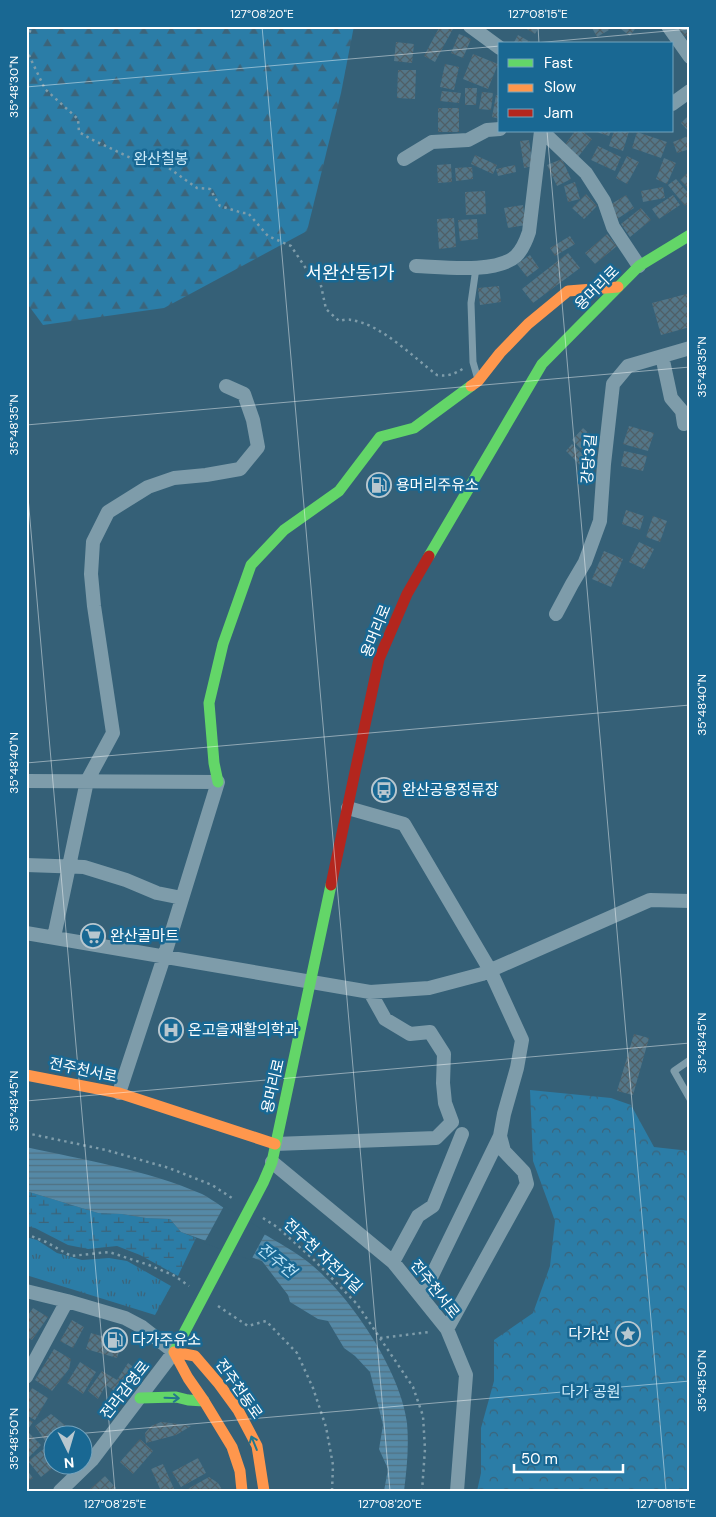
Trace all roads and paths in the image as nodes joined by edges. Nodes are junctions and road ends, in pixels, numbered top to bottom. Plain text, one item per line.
1 (33, 26) edge
2 (470, 26) edge
3 (668, 26) edge
4 (26, 38) edge
5 (498, 47) edge
6 (26, 49) edge
7 (690, 57) edge
8 (690, 91) edge
9 (674, 103) edge
10 (498, 129) edge
11 (542, 132) edge
12 (543, 132) edge
13 (404, 159) dead end
14 (686, 242) edge
15 (416, 266) dead end
16 (639, 266) junction
17 (476, 268) junction
18 (618, 287) junction
19 (690, 348) edge
20 (662, 356) junction
21 (473, 362) junction
22 (478, 382) junction
23 (226, 386) dead end
24 (684, 424) dead end
25 (556, 614) dead end
26 (26, 781) edge
27 (87, 781) junction
28 (218, 782) junction
29 (348, 808) junction
30 (26, 865) edge
31 (69, 868) junction
32 (182, 898) junction
33 (690, 901) edge
34 (26, 933) edge
35 (54, 937) junction
36 (164, 957) junction
37 (490, 970) junction
38 (311, 983) junction
39 (370, 992) junction
40 (690, 1060) edge
41 (26, 1075) edge
42 (119, 1093) junction
43 (690, 1099) edge
44 (26, 1132) edge
45 (462, 1134) dead end
46 (500, 1136) junction
47 (275, 1144) junction
48 (272, 1162) junction
49 (236, 1201) dead end
50 (261, 1217) dead end
51 (26, 1234) edge
52 (393, 1262) junction
53 (191, 1287) dead end
54 (26, 1291) edge
55 (422, 1296) junction
56 (67, 1301) junction
57 (216, 1304) dead end
58 (447, 1330) junction
59 (380, 1338) junction
60 (174, 1352) junction
61 (26, 1377) edge
62 (140, 1398) junction
63 (204, 1401) junction
64 (60, 1491) edge
65 (242, 1491) edge
66 (264, 1491) edge
67 (332, 1491) edge
68 (422, 1491) edge
69 (457, 1491) edge

1 - 4 path
2 - 5 street
3 - 7 street
6 - 21 path
8 - 9 street
10 - 13 street
11 - 17 street
12 - 16 street
14 - 16 street, 용머리로
15 - 17 street
16 - 18 street, 용머리로
17 - 21 lane
18 - 22 street
18 - 29 street, 용머리로
19 - 20 street, 강당3길
20 - 24 street
20 - 25 street, 강당3길
21 - 22 lane
22 - 28 street
23 - 27 street
26 - 27 street
27 - 28 street
27 - 31 street
28 - 32 street
29 - 37 street
29 - 38 street, 용머리로
30 - 31 street
31 - 32 street
31 - 35 street
32 - 36 street
33 - 37 street
34 - 35 street
35 - 36 street
36 - 38 street
36 - 42 street
37 - 39 street
37 - 46 street
38 - 39 street
38 - 47 street, 용머리로
39 - 47 street
40 - 43 lane
41 - 42 street, 전주천서로
42 - 47 street, 전주천서로
44 - 49 path
45 - 52 street
46 - 55 street
46 - 58 street
47 - 48 street, 용머리로
48 - 52 street, 전주천서로
48 - 60 street, 용머리로
50 - 59 path, 전주천 자전거길
51 - 53 path
52 - 55 street, 전주천서로
54 - 56 street, 전주천동로
55 - 58 street, 전주천서로
56 - 60 street, 전주천동로
56 - 61 street
57 - 67 path
58 - 59 path
58 - 69 street, 전주천서로
59 - 68 path, 전주천 자전거길
60 - 62 street, 전라감영로
60 - 63 street, 전주천동로
66 -> 60 street, 전주천동로
62 -> 63 street
62 - 64 street, 전라감영로
63 - 65 street, 전주천동로

